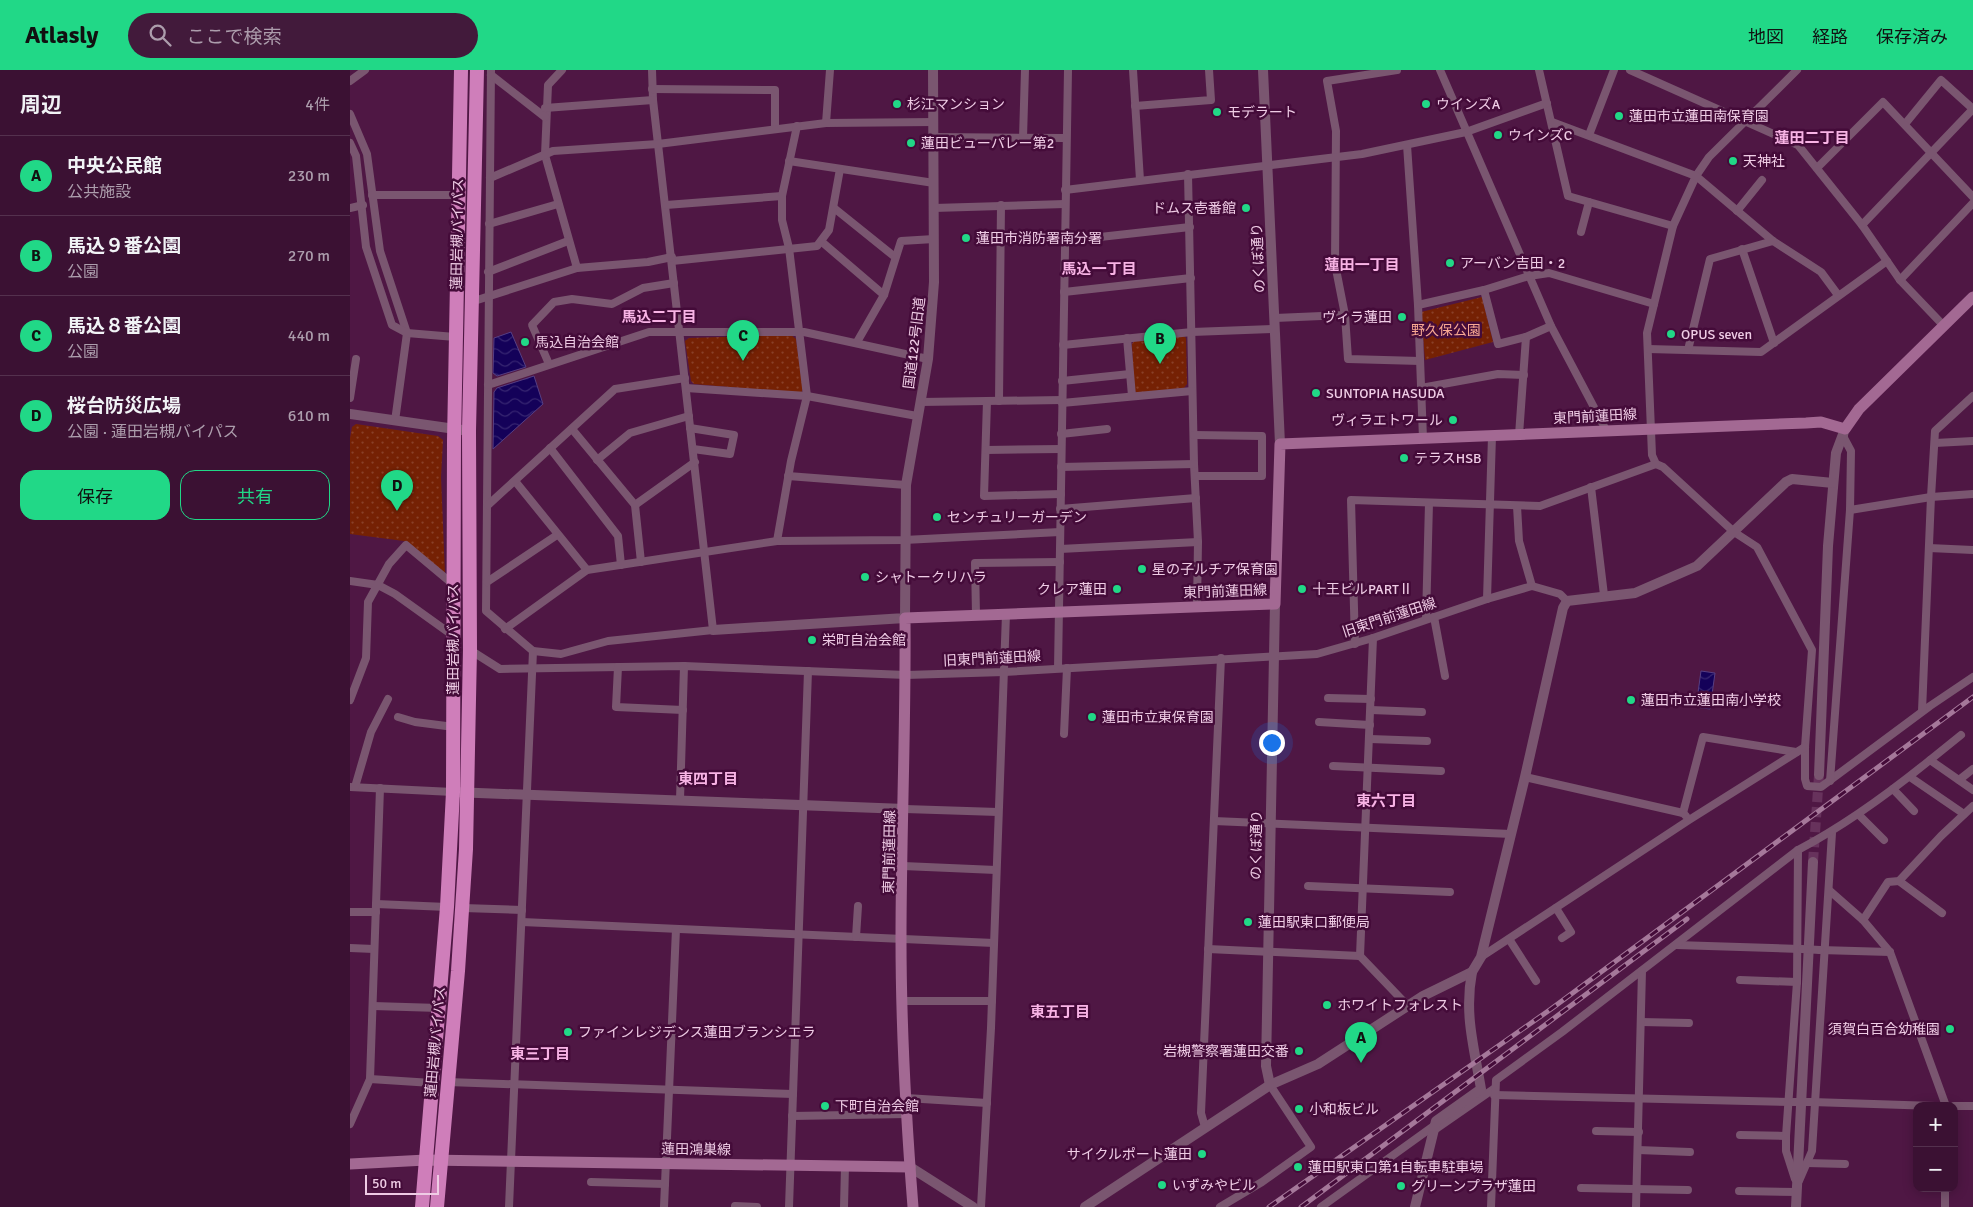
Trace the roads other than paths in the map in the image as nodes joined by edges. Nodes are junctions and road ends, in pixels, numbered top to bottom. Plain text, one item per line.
1 (364, 70) edge
2 (461, 70) edge
3 (477, 70) edge
4 (562, 70) edge
5 (652, 70) edge
6 (830, 70) edge
7 (933, 70) edge
8 (1025, 70) edge
9 (1068, 70) edge
10 (1133, 70) edge
11 (1209, 70) edge
12 (1263, 70) edge
13 (1397, 70) edge
14 (1440, 70) edge
15 (1539, 70) edge
16 (1614, 70) edge
17 (1630, 70) edge
18 (1797, 70) edge
19 (491, 72) edge
20 (350, 81) edge
21 (652, 89) junction
22 (653, 100) junction
23 (1547, 103) junction
24 (1135, 106) junction
25 (545, 108) junction
26 (1973, 109) edge
27 (350, 114) edge
28 (545, 117) junction
29 (1745, 120) junction
30 (934, 122) junction
31 (1552, 122) junction
32 (826, 123) junction
33 (1905, 124) junction
34 (798, 126) junction
35 (775, 129) junction
36 (1466, 132) junction
37 (1589, 135) junction
38 (934, 137) junction
39 (1023, 138) junction
40 (1065, 138) junction
41 (350, 143) edge
42 (658, 144) junction
43 (1407, 145) junction
44 (1931, 153) junction
45 (545, 155) junction
46 (353, 156) edge
47 (1336, 156) junction
48 (789, 161) junction
49 (1267, 164) junction
50 (1817, 168) junction
51 (840, 169) junction
52 (1188, 174) junction
53 (1696, 176) junction
54 (490, 178) junction
55 (1140, 180) junction
56 (1762, 180) dead end
57 (934, 183) junction
58 (1065, 190) junction
59 (458, 195) junction
60 (782, 196) junction
61 (1973, 198) edge
62 (372, 199) junction
63 (1589, 202) junction
64 (1973, 202) edge
65 (558, 204) junction
66 (1065, 204) junction
67 (666, 205) junction
68 (1002, 205) junction
69 (360, 206) junction
70 (350, 208) edge
71 (834, 208) junction
72 (934, 208) junction
73 (1738, 211) junction
74 (489, 224) junction
75 (1862, 225) junction
76 (1674, 226) junction
77 (1190, 227) junction
78 (1581, 232) dead end
79 (934, 240) junction
80 (568, 241) junction
81 (1064, 241) junction
82 (1773, 241) junction
83 (822, 242) junction
84 (789, 248) junction
85 (1742, 249) junction
86 (895, 258) junction
87 (672, 259) junction
88 (1887, 261) junction
89 (577, 268) junction
90 (488, 272) junction
91 (1529, 276) junction
92 (1191, 278) junction
93 (1900, 280) junction
94 (674, 283) junction
95 (1484, 290) junction
96 (1064, 292) junction
97 (884, 295) junction
98 (1838, 296) junction
99 (1973, 297) edge
100 (489, 298) junction
101 (472, 302) junction
102 (1654, 304) junction
103 (1418, 305) junction
104 (1345, 315) junction
105 (1275, 324) junction
106 (1551, 326) junction
107 (1943, 326) junction
108 (799, 332) junction
109 (1192, 332) junction
110 (407, 333) junction
111 (679, 333) junction
112 (455, 337) junction
113 (1526, 337) junction
114 (1127, 338) junction
115 (857, 342) junction
116 (1774, 343) junction
117 (1063, 345) junction
118 (1648, 349) junction
119 (1688, 350) junction
120 (356, 359) dead end
121 (928, 359) junction
122 (1420, 361) junction
123 (549, 364) junction
124 (1130, 374) junction
125 (1524, 375) junction
126 (685, 378) junction
127 (1062, 381) junction
128 (488, 385) junction
129 (686, 388) junction
130 (1421, 388) junction
131 (1192, 391) junction
132 (807, 396) junction
133 (1132, 396) junction
134 (1973, 396) edge
135 (350, 398) edge
136 (987, 401) junction
137 (999, 401) junction
138 (1062, 401) junction
139 (920, 402) junction
140 (350, 415) edge
141 (689, 416) junction
142 (917, 416) junction
143 (395, 421) junction
144 (690, 428) junction
145 (1651, 428) junction
146 (454, 429) junction
147 (1107, 429) dead end
148 (1845, 429) junction
149 (572, 430) junction
150 (1606, 430) junction
151 (469, 431) junction
152 (1062, 434) junction
153 (1519, 435) junction
154 (1194, 436) junction
155 (1492, 436) junction
156 (1423, 439) junction
157 (1973, 441) edge
158 (1935, 443) junction
159 (1280, 444) junction
160 (550, 448) junction
161 (693, 448) junction
162 (986, 450) junction
163 (1061, 450) junction
164 (597, 460) junction
165 (694, 462) junction
166 (1194, 464) junction
167 (1656, 464) junction
168 (1061, 467) junction
169 (788, 476) junction
170 (1195, 476) junction
171 (515, 480) junction
172 (1833, 483) junction
173 (906, 485) junction
174 (1591, 487) junction
175 (1061, 494) junction
176 (1973, 494) edge
177 (1930, 497) junction
178 (1196, 498) junction
179 (1428, 503) junction
180 (488, 505) junction
181 (635, 505) junction
182 (1491, 506) junction
183 (1517, 506) junction
184 (1060, 509) junction
185 (1850, 510) junction
186 (1060, 532) junction
187 (1734, 532) junction
188 (557, 535) junction
189 (904, 540) junction
190 (777, 541) junction
191 (1198, 542) junction
192 (1929, 548) junction
193 (1060, 550) junction
194 (1973, 550) edge
195 (705, 553) junction
196 (641, 562) junction
197 (1060, 562) junction
198 (621, 565) junction
199 (587, 570) junction
200 (350, 581) edge
201 (487, 582) junction
202 (378, 584) junction
203 (455, 586) junction
204 (1532, 586) junction
205 (1604, 595) junction
206 (1486, 598) junction
207 (1567, 602) junction
208 (1275, 604) junction
209 (1197, 607) junction
210 (1059, 612) junction
211 (1006, 614) junction
212 (976, 615) junction
213 (905, 618) junction
214 (1430, 618) junction
215 (505, 629) junction
216 (713, 630) junction
217 (455, 637) junction
218 (1373, 638) junction
219 (1355, 644) junction
220 (470, 650) junction
221 (533, 651) junction
222 (1274, 655) junction
223 (1221, 658) junction
224 (684, 666) junction
225 (618, 667) junction
226 (532, 668) junction
227 (1058, 668) junction
228 (1067, 668) junction
229 (808, 671) junction
230 (1004, 672) junction
231 (906, 675) junction
232 (1445, 676) dead end
233 (1973, 677) edge
234 (1328, 698) dead end
235 (388, 699) dead end
236 (1371, 699) junction
237 (350, 700) edge
238 (683, 710) junction
239 (1371, 710) junction
240 (1922, 711) junction
241 (1422, 712) dead end
242 (398, 717) dead end
243 (1319, 722) dead end
244 (1370, 725) junction
245 (454, 727) junction
246 (1064, 734) dead end
247 (1961, 735) dead end
248 (1370, 739) junction
249 (1427, 741) dead end
250 (1805, 748) junction
251 (1796, 752) junction
252 (1930, 760) junction
253 (1333, 766) dead end
254 (1369, 768) junction
255 (1973, 769) edge
256 (1441, 771) dead end
257 (1819, 775) tunnel mouth
258 (1526, 777) junction
259 (1910, 777) junction
260 (1830, 780) junction
261 (1959, 780) junction
262 (352, 787) edge
263 (380, 788) junction
264 (1893, 789) junction
265 (1973, 790) edge
266 (460, 792) junction
267 (528, 794) junction
268 (680, 800) junction
269 (803, 805) junction
270 (1973, 806) edge
271 (905, 809) junction
272 (1914, 811) dead end
273 (998, 812) junction
274 (1683, 814) junction
275 (1859, 814) junction
276 (1964, 814) junction
277 (1690, 820) junction
278 (1214, 821) junction
279 (1270, 823) junction
280 (1366, 826) junction
281 (1832, 832) junction
282 (1511, 834) junction
283 (1884, 840) dead end
284 (1798, 850) junction
285 (1813, 862) tunnel mouth
286 (903, 866) junction
287 (996, 870) junction
288 (1899, 881) junction
289 (1308, 886) dead end
290 (1363, 888) junction
291 (1830, 891) junction
292 (1450, 892) dead end
293 (858, 906) dead end
294 (447, 907) junction
295 (376, 908) junction
296 (463, 908) junction
297 (1556, 908) junction
298 (522, 910) junction
299 (350, 912) edge
300 (1942, 913) dead end
301 (1863, 920) junction
302 (522, 922) junction
303 (676, 929) junction
304 (799, 934) junction
305 (856, 937) junction
306 (1562, 938) dead end
307 (901, 939) junction
308 (1510, 939) junction
309 (994, 943) junction
310 (1676, 945) junction
311 (350, 948) edge
312 (374, 949) junction
313 (1208, 949) junction
314 (1799, 950) junction
315 (1823, 950) junction
316 (1267, 952) junction
317 (1890, 952) junction
318 (1360, 956) junction
319 (1481, 957) junction
320 (1642, 971) junction
321 (1472, 972) junction
322 (1740, 980) dead end
323 (1536, 981) dead end
324 (1797, 982) junction
325 (902, 1001) junction
326 (992, 1001) junction
327 (1407, 1005) junction
328 (372, 1006) junction
329 (439, 1008) junction
330 (1642, 1022) junction
331 (1689, 1023) dead end
332 (370, 1079) junction
333 (448, 1082) junction
334 (432, 1083) junction
335 (516, 1084) junction
336 (1270, 1086) junction
337 (669, 1089) junction
338 (1495, 1092) junction
339 (793, 1094) junction
340 (906, 1098) junction
341 (1640, 1098) junction
342 (1791, 1102) junction
343 (1813, 1102) junction
344 (1945, 1102) edge
345 (987, 1103) junction
346 (1913, 1105) edge
347 (1958, 1106) edge
348 (1973, 1106) edge
349 (907, 1114) junction
350 (792, 1116) junction
351 (350, 1124) edge
352 (1205, 1127) junction
353 (1434, 1128) junction
354 (1596, 1131) dead end
355 (1639, 1132) junction
356 (1740, 1135) dead end
357 (1786, 1136) junction
358 (1638, 1150) junction
359 (1690, 1152) dead end
360 (426, 1160) junction
361 (441, 1160) junction
362 (512, 1160) junction
363 (666, 1163) junction
364 (1807, 1163) junction
365 (350, 1164) edge
366 (1845, 1164) dead end
367 (791, 1165) junction
368 (845, 1166) junction
369 (910, 1166) junction
370 (591, 1182) dead end
371 (665, 1184) junction
372 (1581, 1188) dead end
373 (1636, 1188) junction
374 (1797, 1189) junction
375 (1688, 1190) dead end
376 (1739, 1190) dead end
377 (1945, 1192) edge
378 (734, 1206) edge
379 (422, 1207) edge
380 (437, 1207) edge
381 (509, 1207) edge
382 (664, 1207) edge
383 (757, 1207) edge
384 (789, 1207) edge
385 (844, 1207) edge
386 (913, 1207) edge
387 (973, 1207) edge
388 (981, 1207) edge
389 (1085, 1207) edge
390 (1220, 1207) edge
391 (1320, 1207) edge
392 (1415, 1207) edge
393 (1491, 1207) edge
394 (1636, 1207) edge
395 (1796, 1207) edge
396 (1945, 1207) edge

1 - 20 street
2 - 59 highway, 蓮田岩槻バイパス
3 - 101 highway, 蓮田岩槻バイパス
4 - 25 street
5 - 21 street
6 - 32 street
7 - 30 street, 国道122号旧道
8 - 39 street
9 - 40 street
10 - 24 street
11 - 24 street
12 - 49 street, のくぼ通り
13 - 47 street
14 - 36 street
15 - 23 street
16 - 37 street
17 - 29 street
18 - 29 street
19 - 28 street
19 - 54 street
21 - 22 street
21 - 35 street
22 - 25 street
22 - 42 street
23 - 31 street
23 - 36 street
24 - 55 street
25 - 28 street
26 - 33 street
26 - 44 street
27 - 62 street
28 - 45 street
29 - 50 street
29 - 53 street
30 - 32 street
30 - 38 street, 国道122号旧道
31 - 37 street
31 - 63 street
32 - 34 street
33 - 44 street
33 - 50 street
34 - 35 street
34 - 48 street
35 - 42 street
36 - 43 street
36 - 91 street
37 - 53 street
38 - 39 street
38 - 57 street, 国道122号旧道
39 - 40 street
40 - 58 street
41 - 46 street
42 - 45 street
42 - 67 street
43 - 47 street
43 - 103 street
44 - 61 street
44 - 75 street
45 - 54 street
45 - 65 street
46 - 69 street
47 - 49 street
47 - 104 street
48 - 51 street
48 - 60 street
49 - 52 street
49 - 105 street, のくぼ通り
50 - 75 street
51 - 57 street
51 - 71 street
52 - 55 street
52 - 77 street
53 - 73 street
53 - 76 street
54 - 74 street
55 - 58 street
56 - 73 street
57 - 72 street, 国道122号旧道
58 - 66 street
59 - 62 street
59 - 112 highway, 蓮田岩槻バイパス
60 - 67 street
60 - 84 street
62 - 69 street
62 - 110 street
63 - 76 street
63 - 78 street
64 - 93 street
65 - 74 street
65 - 80 street
66 - 68 street
66 - 81 street
67 - 87 street
68 - 72 street
68 - 137 street
69 - 70 street
69 - 110 street
71 - 83 street
71 - 86 street
72 - 79 street, 国道122号旧道
73 - 82 street
74 - 90 street
75 - 88 street
76 - 102 street
77 - 81 street
77 - 92 street
79 - 86 street
79 - 121 street, 国道122号旧道
80 - 89 street
80 - 90 street
81 - 96 street
82 - 85 street
82 - 98 street
83 - 84 street
83 - 97 street
84 - 87 street
84 - 108 street
85 - 116 street
85 - 119 street
86 - 97 street
87 - 89 street
87 - 94 street
88 - 93 street
88 - 98 street
89 - 100 street
90 - 100 street
91 - 95 street
91 - 102 street
91 - 106 street
92 - 96 street
92 - 109 street
93 - 107 street
94 - 111 street
94 - 123 street
95 - 103 street
95 - 113 street
96 - 117 street
97 - 115 street
98 - 116 street
99 - 107 main road
100 - 101 street
100 - 128 street
101 - 151 highway, 蓮田岩槻バイパス
102 - 118 street
103 - 122 street
104 - 105 street
104 - 122 street
105 - 109 street
105 - 159 street, のくぼ通り
106 - 113 street
106 - 150 street
107 - 148 main road
108 - 111 street
108 - 115 street
108 - 132 street
109 - 114 street
109 - 131 street
110 - 112 street
110 - 143 street
111 - 123 street
111 - 126 street
112 - 146 highway, 蓮田岩槻バイパス
113 - 125 street
114 - 117 street
114 - 124 street
115 - 121 street
116 - 119 street
117 - 127 street
118 - 119 street
118 - 145 street
120 - 135 street
121 - 139 street, 国道122号旧道
122 - 130 street
123 - 128 street
124 - 127 street
124 - 133 street
125 - 130 street
125 - 153 street
126 - 129 street
126 - 149 street
127 - 138 street
128 - 180 street
129 - 132 street
129 - 141 street
130 - 156 street
131 - 133 street
131 - 154 street
132 - 142 street
132 - 169 street
133 - 138 street
134 - 158 street
136 - 137 street
136 - 139 street
136 - 162 street
137 - 138 street
138 - 152 street
139 - 142 street, 国道122号旧道
140 - 143 street
141 - 144 street
141 - 164 street
142 - 173 street, 国道122号旧道
143 - 146 street
144 - 161 street
144 - 161 street
145 - 148 main road, 東門前蓮田線
145 - 150 main road, 東門前蓮田線
145 - 167 street
146 - 151 street
146 - 203 highway, 蓮田岩槻バイパス
147 - 152 street
148 - 172 street
148 - 185 street
149 - 160 street
149 - 164 street
150 - 153 main road, 東門前蓮田線
151 - 220 highway, 蓮田岩槻バイパス
152 - 163 street
153 - 155 main road, 東門前蓮田線
154 - 166 street
154 - 170 street
155 - 156 main road, 東門前蓮田線
155 - 182 street
156 - 159 main road, 東門前蓮田線
157 - 158 street
158 - 177 street
159 - 208 main road, 東門前蓮田線
160 - 171 street
160 - 198 street
161 - 165 street
162 - 163 street
162 - 175 street
163 - 168 street
164 - 181 street
165 - 181 street
165 - 195 street
166 - 168 street
166 - 170 street
167 - 174 street
167 - 187 street
168 - 175 street
169 - 173 street
169 - 190 street
170 - 178 street
171 - 180 street
171 - 188 street
172 - 187 street
172 - 257 street
173 - 189 street, 国道122号旧道
174 - 183 street
174 - 205 street
175 - 184 street
176 - 177 street
177 - 185 street
177 - 192 street
178 - 184 street
178 - 191 street
179 - 182 street
179 - 214 street
179 - 219 street
180 - 201 street
181 - 196 street
182 - 183 street
182 - 206 street
183 - 204 street
184 - 186 street
185 - 260 street
186 - 189 street
186 - 193 street
187 - 205 street
187 - 250 street
188 - 199 street
188 - 201 street
189 - 190 street
189 - 213 street, 国道122号旧道
190 - 195 street
191 - 193 street
191 - 209 street
192 - 194 street
192 - 240 street
193 - 197 street
195 - 196 street
195 - 216 street
196 - 198 street
197 - 210 street
197 - 212 street
198 - 199 street
199 - 215 street
200 - 202 street
201 - 215 street
202 - 203 street
202 - 217 street
202 - 237 street
203 - 217 highway, 蓮田岩槻バイパス
204 - 206 street, 旧東門前蓮田線
204 - 207 street
205 - 207 street
206 - 214 street, 旧東門前蓮田線
207 - 258 street
208 - 209 main road, 東門前蓮田線
208 - 222 street, のくぼ通り
209 - 210 main road, 東門前蓮田線
210 - 211 main road, 東門前蓮田線
210 - 227 street
211 - 212 main road, 東門前蓮田線
211 - 230 street
212 - 213 main road, 東門前蓮田線
213 - 216 street
213 - 231 main road, 東門前蓮田線
214 - 218 street, 旧東門前蓮田線
214 - 232 street
215 - 221 street
216 - 221 street
217 - 245 highway, 蓮田岩槻バイパス
218 - 219 street, 旧東門前蓮田線
218 - 236 street
219 - 222 street, 旧東門前蓮田線
220 - 226 street, 旧東門前蓮田線
220 - 266 highway, 蓮田岩槻バイパス
221 - 226 street
222 - 223 street, 旧東門前蓮田線
222 - 279 street, のくぼ通り
223 - 228 street, 旧東門前蓮田線
223 - 278 street
224 - 225 street, 旧東門前蓮田線
224 - 229 street, 旧東門前蓮田線
224 - 238 street
225 - 226 street, 旧東門前蓮田線
225 - 238 street
226 - 267 street
227 - 228 street, 旧東門前蓮田線
227 - 230 street, 旧東門前蓮田線
228 - 246 street
229 - 231 street, 旧東門前蓮田線
229 - 269 street
230 - 231 street, 旧東門前蓮田線
230 - 273 street
231 - 271 main road, 東門前蓮田線
233 - 240 street
234 - 236 street
235 - 262 street
236 - 239 street
238 - 268 street
239 - 241 street
239 - 244 street
240 - 260 street
242 - 245 street
243 - 244 street
244 - 248 street
245 - 266 highway, 蓮田岩槻バイパス
247 - 252 street
248 - 249 street
248 - 254 street
250 - 251 street
250 - 260 street
251 - 274 street
251 - 277 street
252 - 259 street
252 - 261 street
253 - 254 street
254 - 256 street
254 - 280 street
255 - 261 street
258 - 274 street
258 - 282 street
259 - 264 street
259 - 276 street
261 - 265 street
262 - 263 street
263 - 266 street
263 - 295 street
264 - 272 street
264 - 275 street
266 - 267 street
266 - 294 highway, 蓮田岩槻バイパス
266 - 296 highway, 蓮田岩槻バイパス
267 - 268 street
267 - 298 street
268 - 269 street
269 - 271 street
269 - 304 street
270 - 276 street
271 - 273 street
271 - 286 main road, 東門前蓮田線
273 - 287 street
274 - 277 street
275 - 281 street
275 - 283 street
276 - 288 street
277 - 297 street
278 - 279 street
278 - 313 street
279 - 280 street
279 - 316 street, のくぼ通り
280 - 282 street
280 - 290 street
281 - 284 street
281 - 291 street
282 - 319 street
284 - 310 street
284 - 314 street
285 - 374 street
286 - 287 street
286 - 307 main road, 東門前蓮田線
287 - 309 street
288 - 300 street
288 - 301 street
289 - 290 street
290 - 292 street
290 - 318 street
291 - 301 street
291 - 315 street
293 - 305 street
294 - 295 street
294 - 329 highway, 蓮田岩槻バイパス
295 - 299 street
295 - 312 street
296 - 298 street
296 - 333 highway, 蓮田岩槻バイパス
297 - 306 street
297 - 308 street
298 - 302 street
301 - 317 street
302 - 303 street
302 - 335 street
303 - 304 street
303 - 337 street
304 - 305 street
304 - 339 street
305 - 307 street
307 - 309 street
307 - 325 main road, 東門前蓮田線
308 - 319 street
308 - 323 street
309 - 326 street
310 - 314 street
310 - 320 street
311 - 312 street
312 - 328 street
313 - 316 street
313 - 352 street
314 - 315 street, bridge
314 - 324 street
315 - 317 street
315 - 343 street
316 - 318 street
316 - 336 street, のくぼ通り
317 - 344 street
318 - 327 street
319 - 321 street
320 - 330 street
320 - 338 street
321 - 327 street
321 - 353 street
322 - 324 street
324 - 342 street
325 - 326 street
325 - 340 main road, 東門前蓮田線
326 - 345 street
327 - 336 street
328 - 329 street
328 - 332 street
329 - 334 highway, 蓮田岩槻バイパス
330 - 331 street
330 - 341 street
332 - 334 street
332 - 351 street
333 - 335 street
333 - 361 highway, 蓮田岩槻バイパス
334 - 360 highway, 蓮田岩槻バイパス
335 - 337 street
335 - 362 street
336 - 352 street
336 - 390 street
337 - 339 street
337 - 363 street
338 - 341 street
338 - 353 street
338 - 393 street
339 - 350 street
340 - 345 street
340 - 349 main road, 東門前蓮田線
341 - 342 street
341 - 355 street
342 - 343 street, bridge
342 - 357 street
343 - 346 street
343 - 364 street
345 - 388 street
347 - 348 street
349 - 350 street
349 - 369 main road, 東門前蓮田線
350 - 367 street
352 - 389 street
353 - 391 street
353 - 392 street
354 - 355 street
355 - 358 street
356 - 357 street
357 - 374 street
358 - 359 street
358 - 373 street
360 - 361 main road, 蓮田鴻巣線
360 - 365 main road, 蓮田鴻巣線
360 - 379 highway, 蓮田岩槻バイパス
361 - 362 main road, 蓮田鴻巣線
361 - 380 highway, 蓮田岩槻バイパス
362 - 363 main road, 蓮田鴻巣線
362 - 381 street
363 - 367 main road, 蓮田鴻巣線
363 - 371 street
364 - 366 street
364 - 374 street
367 - 368 main road, 蓮田鴻巣線
367 - 384 street
368 - 369 main road, 蓮田鴻巣線
368 - 385 street
369 - 386 main road
369 - 387 street
370 - 371 street
371 - 382 street
372 - 373 street
373 - 375 street
373 - 394 street
374 - 376 street
374 - 395 street
377 - 396 street
378 - 383 street

